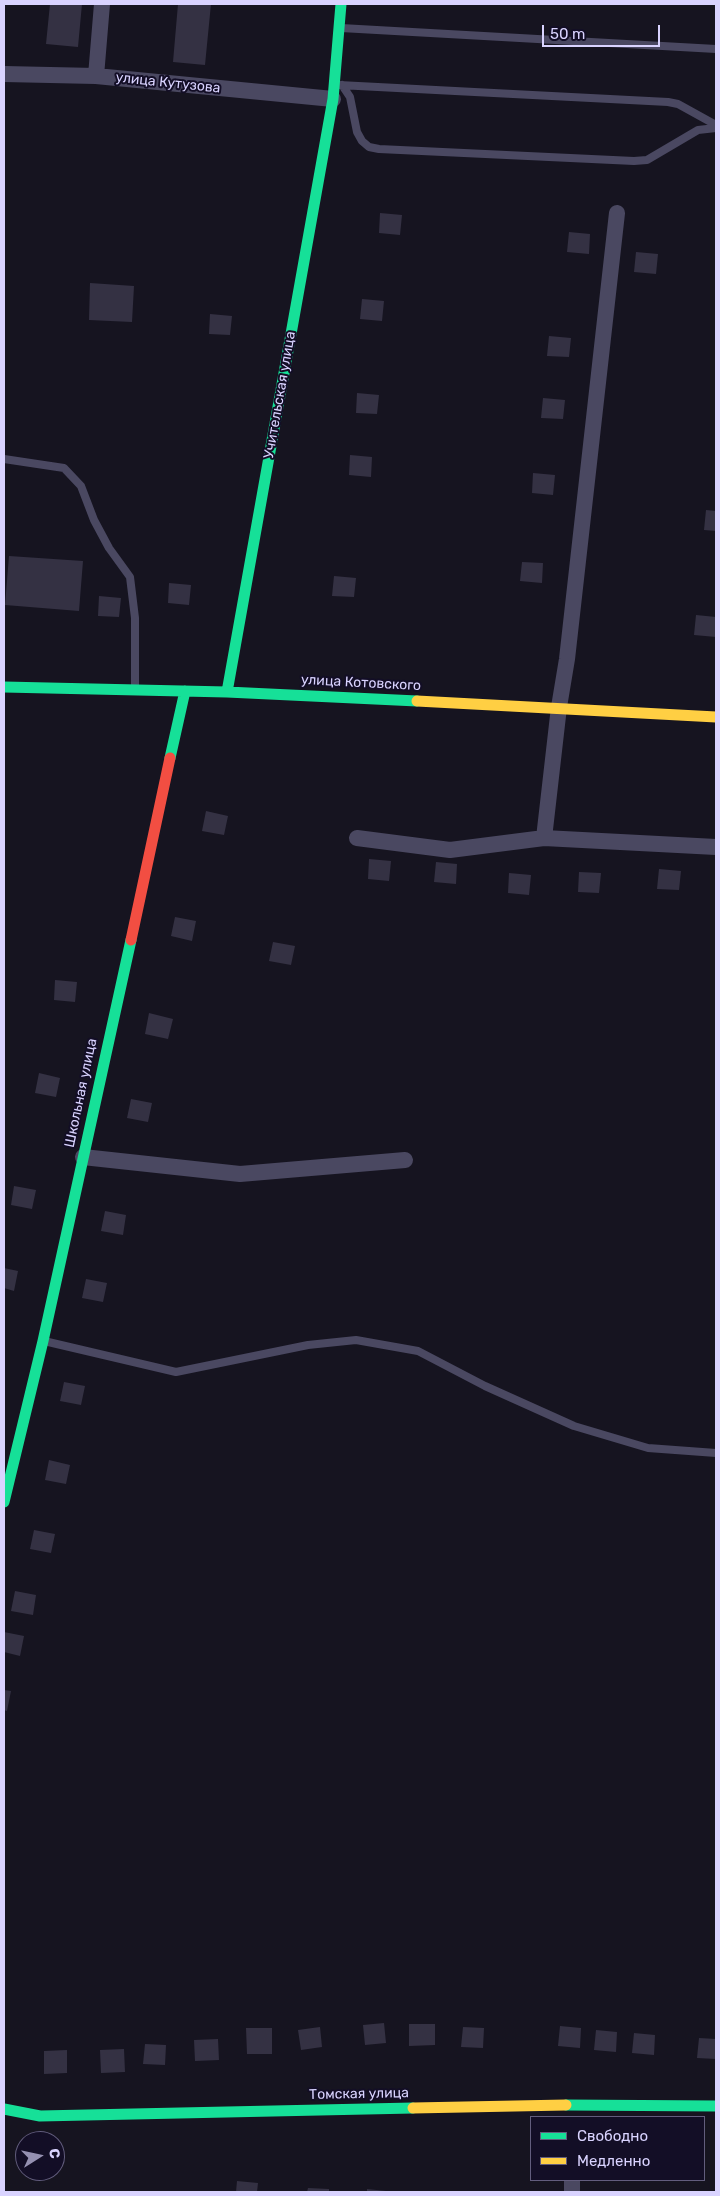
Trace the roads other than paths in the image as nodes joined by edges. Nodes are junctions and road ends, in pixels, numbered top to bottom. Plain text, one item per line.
1 (102, 4) edge
2 (341, 4) edge
3 (339, 28) junction
4 (716, 49) edge
5 (4, 74) edge
6 (96, 76) junction
7 (336, 90) junction
8 (716, 126) edge
9 (617, 213) dead end
10 (4, 459) edge
11 (4, 687) edge
12 (135, 690) junction
13 (185, 691) junction
14 (227, 692) junction
15 (559, 707) junction
16 (716, 717) edge
17 (357, 838) dead end
18 (544, 838) junction
19 (716, 848) edge
20 (82, 1157) junction
21 (405, 1160) dead end
22 (43, 1341) junction
23 (716, 1453) edge
24 (4, 1502) edge
25 (716, 2106) edge
26 (4, 2110) edge
27 (571, 2111) edge

1 - 6 street
2 - 3 street, Учительская улица
3 - 4 lane
3 - 7 street, Учительская улица
5 - 6 street, улица Кутузова
6 - 7 street, улица Кутузова
7 - 8 lane
7 - 8 lane
7 - 14 street, Учительская улица
9 - 15 street
10 - 12 lane
11 - 12 street, улица Котовского
12 - 13 street, улица Котовского
13 - 14 street, улица Котовского
13 - 20 street, Школьная улица
14 - 15 street, улица Котовского
15 - 16 street, улица Котовского
15 - 18 street
17 - 18 street
18 - 19 street
20 - 21 street
20 - 22 street, Школьная улица
22 - 23 lane
22 - 24 street, Школьная улица
25 - 27 street, Томская улица
26 - 27 street, Томская улица

